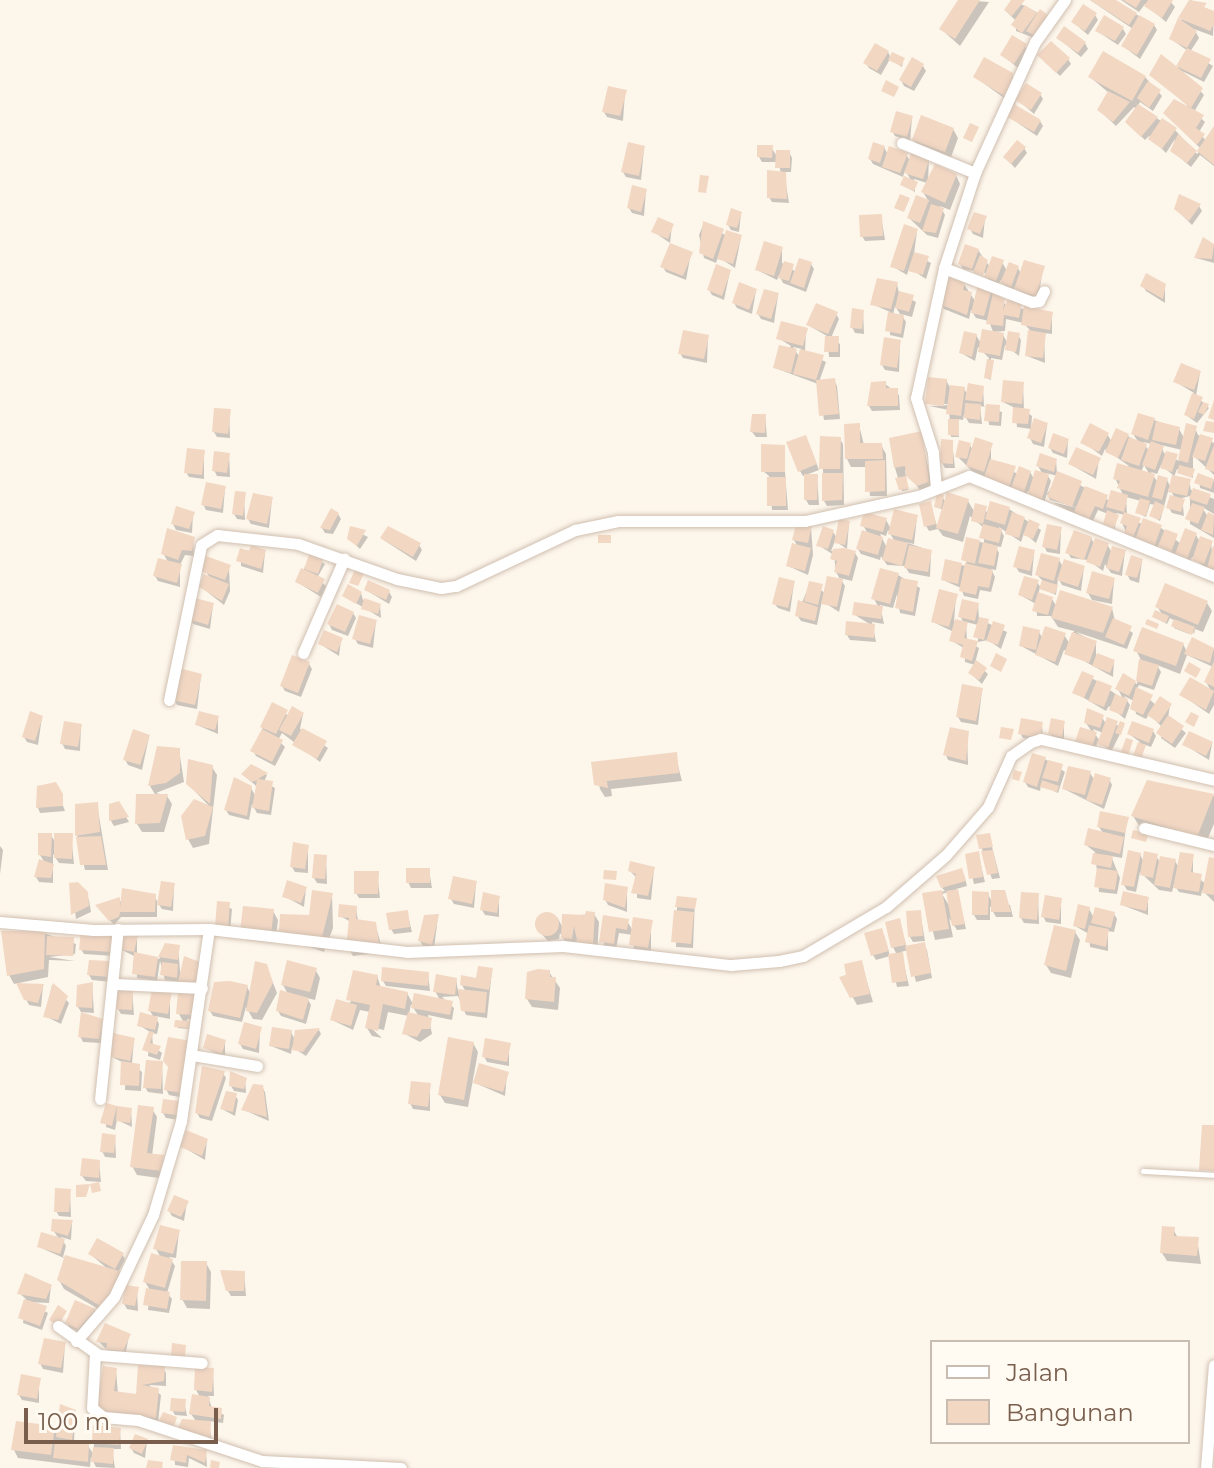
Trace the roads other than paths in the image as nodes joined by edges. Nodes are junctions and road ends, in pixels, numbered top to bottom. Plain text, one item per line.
1 (1065, 0) edge
2 (902, 143) dead end
3 (975, 173) junction
4 (944, 268) junction
5 (1044, 291) dead end
6 (936, 488) junction
7 (344, 559) junction
8 (1214, 576) edge
9 (303, 653) dead end
10 (169, 700) dead end
11 (1214, 780) edge
12 (1144, 828) dead end
13 (1214, 845) edge
14 (0, 922) edge
15 (118, 929) junction
16 (209, 929) junction
17 (116, 984) junction
18 (202, 988) junction
19 (192, 1055) junction
20 (257, 1066) dead end
21 (100, 1099) dead end
22 (1143, 1171) dead end
23 (1214, 1175) edge
24 (58, 1326) dead end
25 (76, 1341) junction
26 (95, 1353) junction
27 (202, 1363) dead end
28 (1214, 1365) edge
29 (401, 1468) edge
30 (1208, 1468) edge

1 - 3 street
2 - 3 street
3 - 4 street
4 - 5 street
4 - 6 street
6 - 7 street
6 - 8 street
7 - 9 street
7 - 10 street
11 - 16 street
12 - 13 street
14 - 15 street
15 - 16 street
15 - 17 street
16 - 18 street
17 - 18 street
17 - 21 street
18 - 19 street
19 - 20 street
19 - 25 street
22 - 23 lane
24 - 25 street
25 - 26 street
26 - 27 street
26 - 29 street
28 - 30 street

